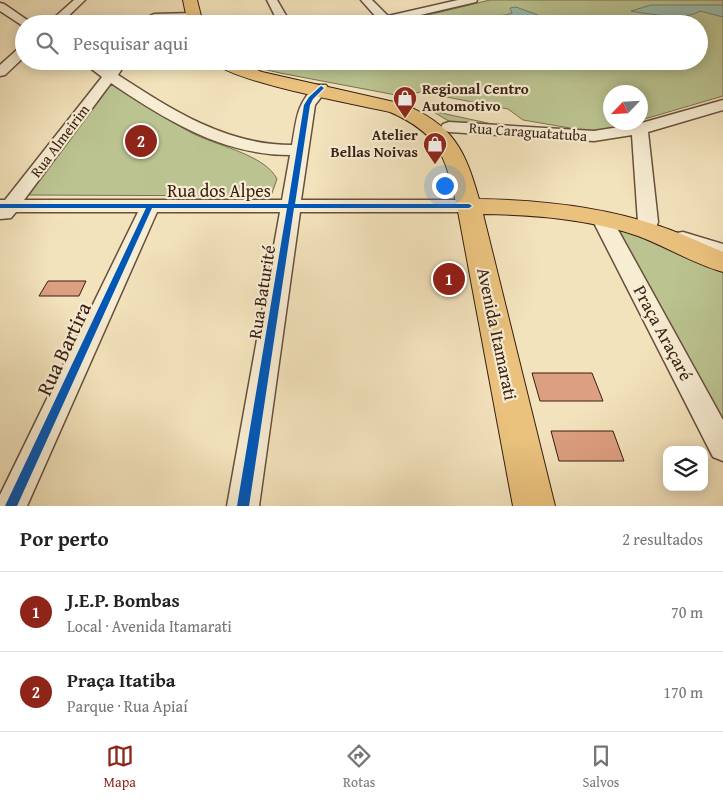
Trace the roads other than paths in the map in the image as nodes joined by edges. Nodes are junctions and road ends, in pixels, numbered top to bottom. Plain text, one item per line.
1 (80, 0) edge
2 (190, 0) edge
3 (272, 0) edge
4 (366, 0) edge
5 (468, 0) edge
6 (0, 6) edge
7 (162, 6) dead end
8 (63, 15) edge
9 (156, 15) edge
10 (194, 15) edge
11 (280, 15) edge
12 (381, 15) edge
13 (406, 15) edge
14 (15, 16) edge
15 (15, 58) edge
16 (112, 70) edge
17 (115, 70) edge
18 (240, 70) edge
19 (0, 72) edge
20 (316, 88) junction
21 (134, 91) junction
22 (93, 98) junction
23 (720, 108) edge
24 (408, 112) junction
25 (449, 127) junction
26 (648, 127) edge
27 (635, 130) edge
28 (640, 130) edge
29 (609, 135) junction
30 (242, 144) junction
31 (300, 150) junction
32 (643, 156) junction
33 (457, 162) junction
34 (296, 173) junction
35 (150, 206) junction
36 (291, 206) junction
37 (469, 206) junction
38 (3, 211) edge
39 (602, 219) junction
40 (647, 228) junction
41 (723, 251) edge
42 (723, 263) edge
43 (723, 448) edge
44 (11, 506) edge
45 (242, 506) edge
46 (534, 506) edge

1 - 8 street
2 - 10 main road
3 - 11 street
4 - 12 street
5 - 13 street
6 - 14 street
7 - 9 street
15 - 19 street
16 - 22 street, Rua Almeirim
17 - 21 street
18 - 20 main road, Avenida Itamarati
20 - 24 main road, Avenida Itamarati
20 - 25 main road, Avenida Itamarati
20 - 31 street, Rua Baturité
21 - 22 street
21 - 30 street
22 - 38 street, Rua Almeirim
23 - 26 street, Rua Caraguatatuba
24 - 25 main road
24 - 33 main road, Avenida Itamarati
25 - 29 street, Rua Caraguatatuba
25 - 33 main road, Avenida Itamarati
27 - 29 street, Rua Caraguatatuba
28 - 32 street
29 - 32 street
30 - 31 street
30 - 34 street
31 - 34 street, Rua Baturité
32 - 40 street
33 - 37 main road, Avenida Itamarati
34 - 36 street, Rua Baturité
35 - 36 street, Rua dos Alpes
35 - 38 street, Rua dos Alpes
35 - 44 street, Rua Bartira
36 - 37 street, Rua dos Alpes
36 - 45 street, Rua Baturité
37 - 39 main road, Rua dos Alpes
37 - 46 main road, Avenida Itamarati
39 - 40 main road, Rua dos Alpes
39 - 43 street, Praça Araçaré
40 - 41 street, Rua dos Alpes
40 - 42 main road, Rua dos Alpes

